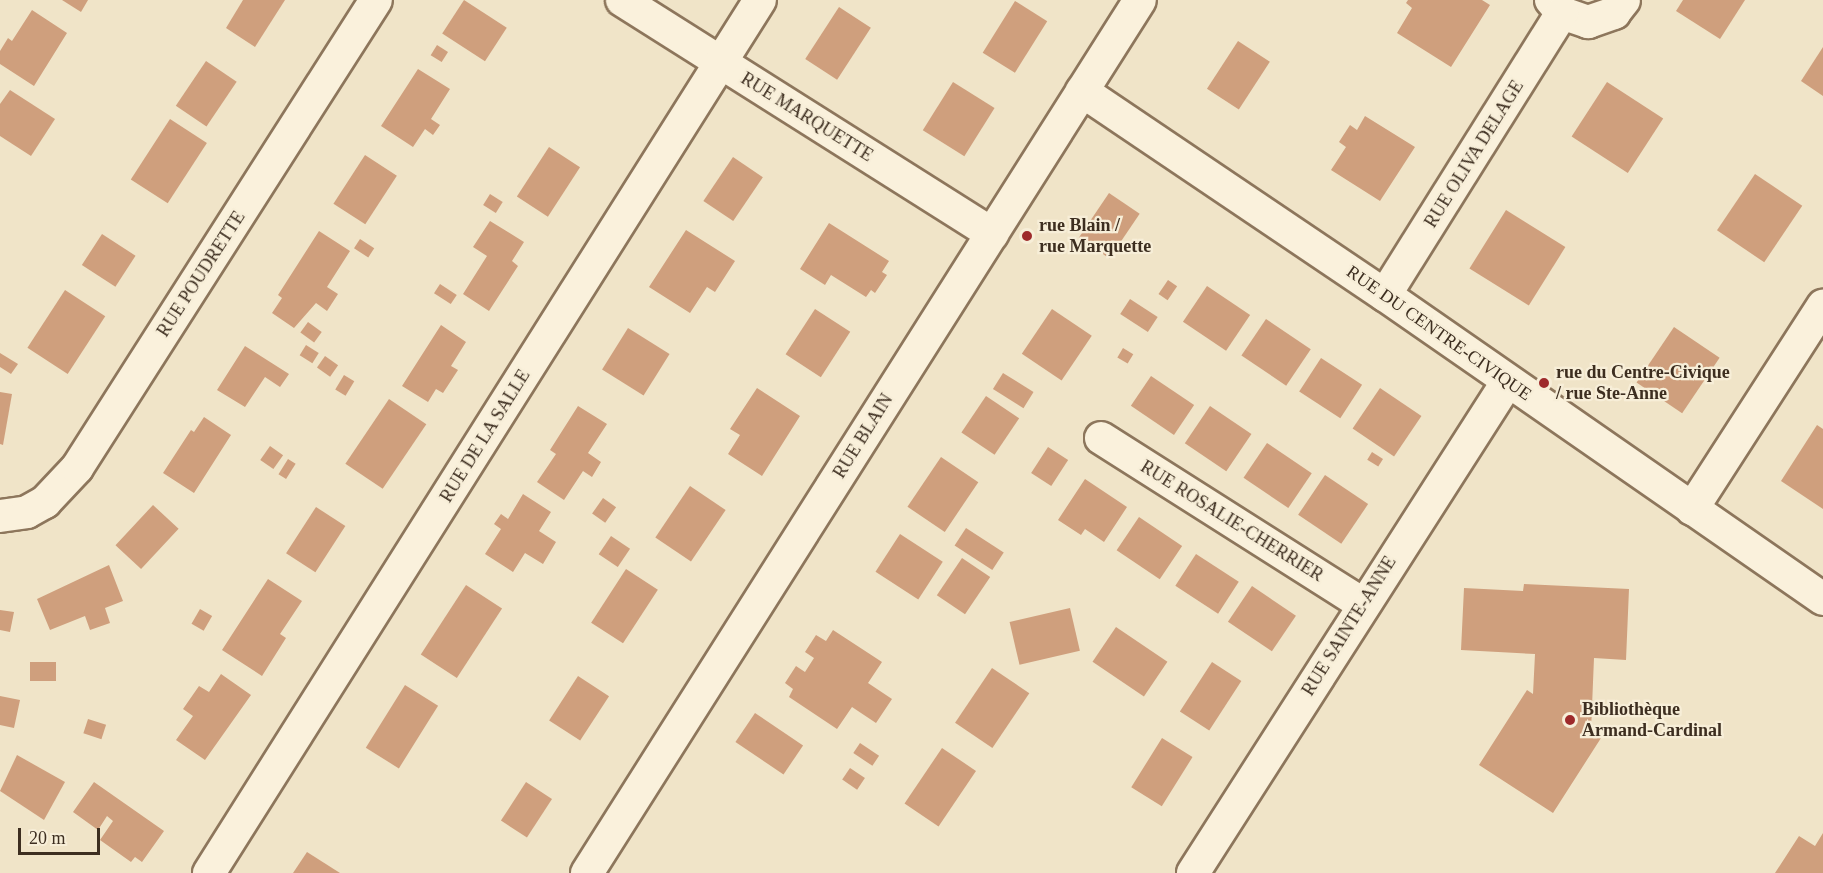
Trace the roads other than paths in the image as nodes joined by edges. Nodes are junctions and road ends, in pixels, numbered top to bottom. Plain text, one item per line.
1 (376, 0) edge
2 (622, 0) edge
3 (760, 0) edge
4 (1140, 0) edge
5 (1624, 0) edge
6 (1557, 6) edge
7 (720, 63) junction
8 (1082, 91) junction
9 (992, 234) junction
10 (1385, 295) junction
11 (1823, 306) edge
12 (1508, 381) junction
13 (1101, 438) dead end
14 (1692, 509) junction
15 (0, 516) edge
16 (1823, 599) edge
17 (1363, 604) junction
18 (210, 873) edge
19 (587, 873) edge
20 (1193, 873) edge

1 - 15 street, RUE POUDRETTE
2 - 7 street, RUE MARQUETTE
3 - 7 street, RUE DE LA SALLE
4 - 8 street, RUE BLAIN
5 - 6 street, RUE OLIVA DELAGE
6 - 10 street, RUE OLIVA DELAGE
7 - 9 street, RUE MARQUETTE
7 - 18 street, RUE DE LA SALLE
8 - 9 street, RUE BLAIN
8 - 10 street, RUE DU CENTRE-CIVIQUE
9 - 19 street, RUE BLAIN
10 - 12 street, RUE DU CENTRE-CIVIQUE
11 - 14 street
12 - 14 street, RUE DU CENTRE-CIVIQUE
12 - 17 street, RUE SAINTE-ANNE
13 - 17 street, RUE ROSALIE-CHERRIER
14 - 16 street, RUE DU CENTRE-CIVIQUE
17 - 20 street, RUE SAINTE-ANNE

